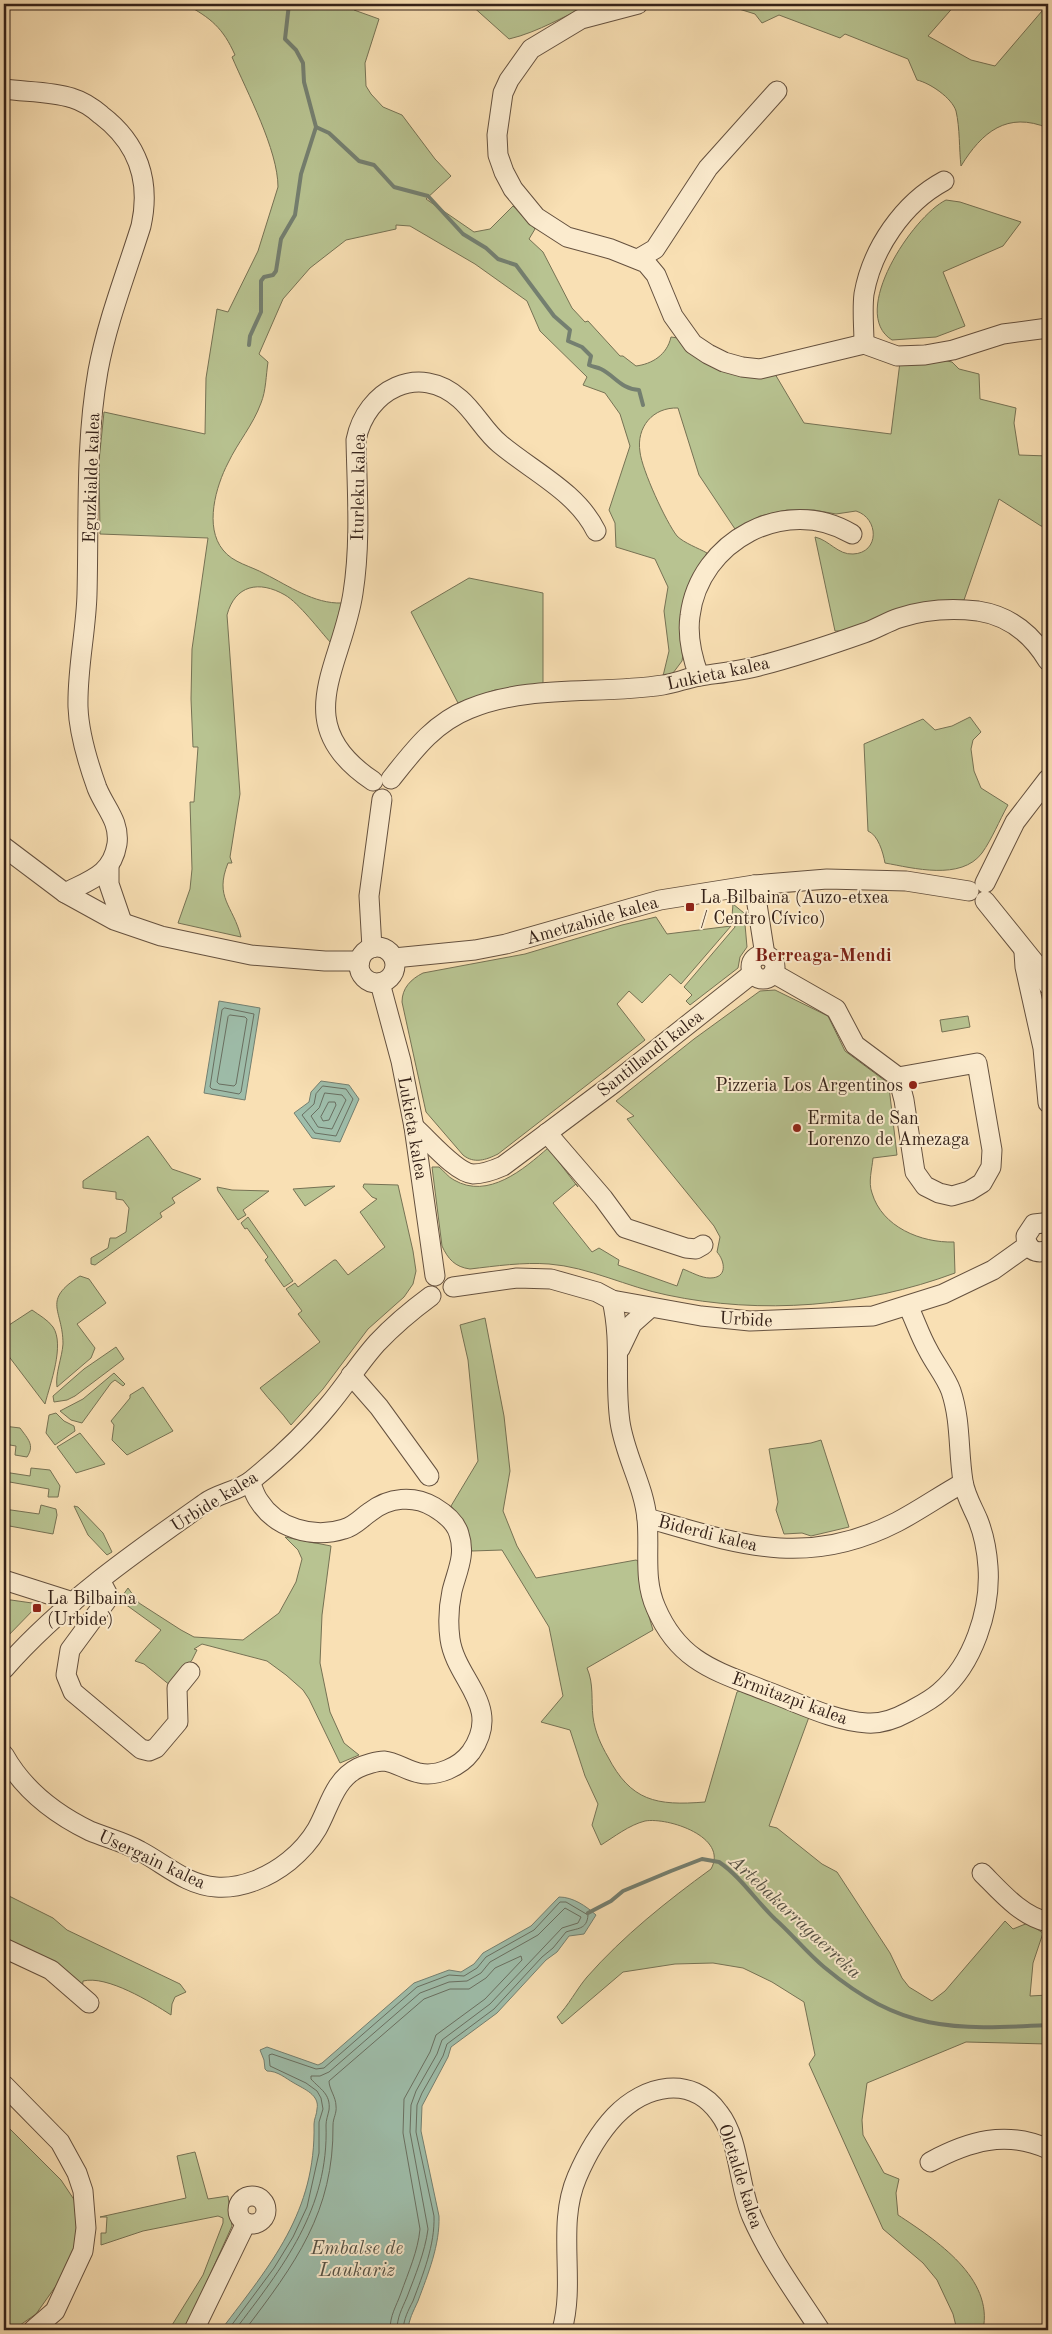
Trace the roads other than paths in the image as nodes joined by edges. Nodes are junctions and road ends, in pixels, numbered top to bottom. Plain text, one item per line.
1 (638, 4) edge
2 (4, 89) edge
3 (777, 91) dead end
4 (944, 181) dead end
5 (664, 236) junction
6 (638, 259) junction
7 (658, 282) junction
8 (1046, 331) edge
9 (864, 344) junction
10 (596, 531) dead end
11 (852, 534) dead end
12 (1048, 661) edge
13 (699, 676) junction
14 (1048, 779) edge
15 (382, 780) junction
16 (4, 847) edge
17 (105, 876) junction
18 (754, 885) junction
19 (980, 892) junction
20 (65, 893) junction
21 (90, 907) junction
22 (122, 922) junction
23 (1024, 952) junction
24 (366, 954) junction
25 (765, 955) junction
26 (394, 958) junction
27 (753, 973) junction
28 (773, 973) junction
29 (380, 983) junction
30 (1048, 985) edge
31 (1047, 1047) edge
32 (898, 1077) junction
33 (1048, 1103) edge
34 (414, 1127) junction
35 (547, 1133) junction
36 (1047, 1219) edge
37 (703, 1245) dead end
38 (1028, 1245) junction
39 (1048, 1250) edge
40 (435, 1276) junction
41 (453, 1287) junction
42 (431, 1296) junction
43 (908, 1306) junction
44 (650, 1308) joint
45 (622, 1312) junction
46 (351, 1375) junction
47 (429, 1476) dead end
48 (250, 1482) junction
49 (963, 1483) junction
50 (647, 1518) junction
51 (4, 1580) edge
52 (100, 1580) junction
53 (73, 1602) junction
54 (4, 1668) edge
55 (190, 1672) dead end
56 (4, 1754) edge
57 (982, 1873) dead end
58 (1048, 1922) edge
59 (4, 1948) edge
60 (89, 2003) dead end
61 (4, 2085) edge
62 (1048, 2150) edge
63 (930, 2162) dead end
64 (246, 2223) dead end
65 (33, 2330) edge
66 (194, 2330) edge
67 (562, 2330) edge
68 (820, 2330) edge

1 - 6 street
2 - 17 street, Eguzkialde kalea
3 - 5 street
4 - 9 street
5 - 6 street
5 - 7 street
6 - 7 street
7 - 9 street
8 - 9 street
10 - 15 street, Iturleku kalea
11 - 13 street
12 - 13 street, Lukieta kalea
13 - 15 street, Lukieta kalea
14 - 19 street
15 - 24 street
16 - 20 street
17 - 20 street
17 - 21 street, Eguzkialde kalea
17 - 22 street
18 - 19 street, Ametzabide kalea
18 - 25 street
18 - 26 street, Ametzabide kalea
19 - 23 street
20 - 21 street
21 - 22 street
22 - 24 street
23 - 30 street
23 - 31 street
24 - 26 street
24 - 29 street
25 - 27 street
25 - 28 street
26 - 29 street
27 - 28 street
27 - 35 street, Santillandi kalea
28 - 32 street
29 - 34 street, Lukieta kalea
31 - 33 street
32 - 32 street
34 - 35 street, Santillandi kalea
34 - 40 street, Lukieta kalea
35 - 37 street
36 - 38 street
38 - 39 street
38 - 43 street, Urbide
40 - 41 street
40 - 42 street
41 - 42 street
41 - 45 street
42 - 46 street, Urbide kalea
43 - 44 street, Urbide
43 - 49 street, Ermitazpi kalea
44 - 45 street, Ermitazpi kalea
45 - 50 street, Ermitazpi kalea
46 - 47 street
46 - 48 street, Urbide kalea
48 - 52 street, Urbide kalea
48 - 56 street, Usergain kalea
49 - 50 street, Biderdi kalea
49 - 50 street, Ermitazpi kalea
51 - 53 street
52 - 53 street, Urbide kalea
52 - 55 street
53 - 54 street, Urbide kalea
57 - 58 street
59 - 60 street
61 - 65 street
62 - 63 street
64 - 66 street
67 - 68 street, Oletalde kalea

